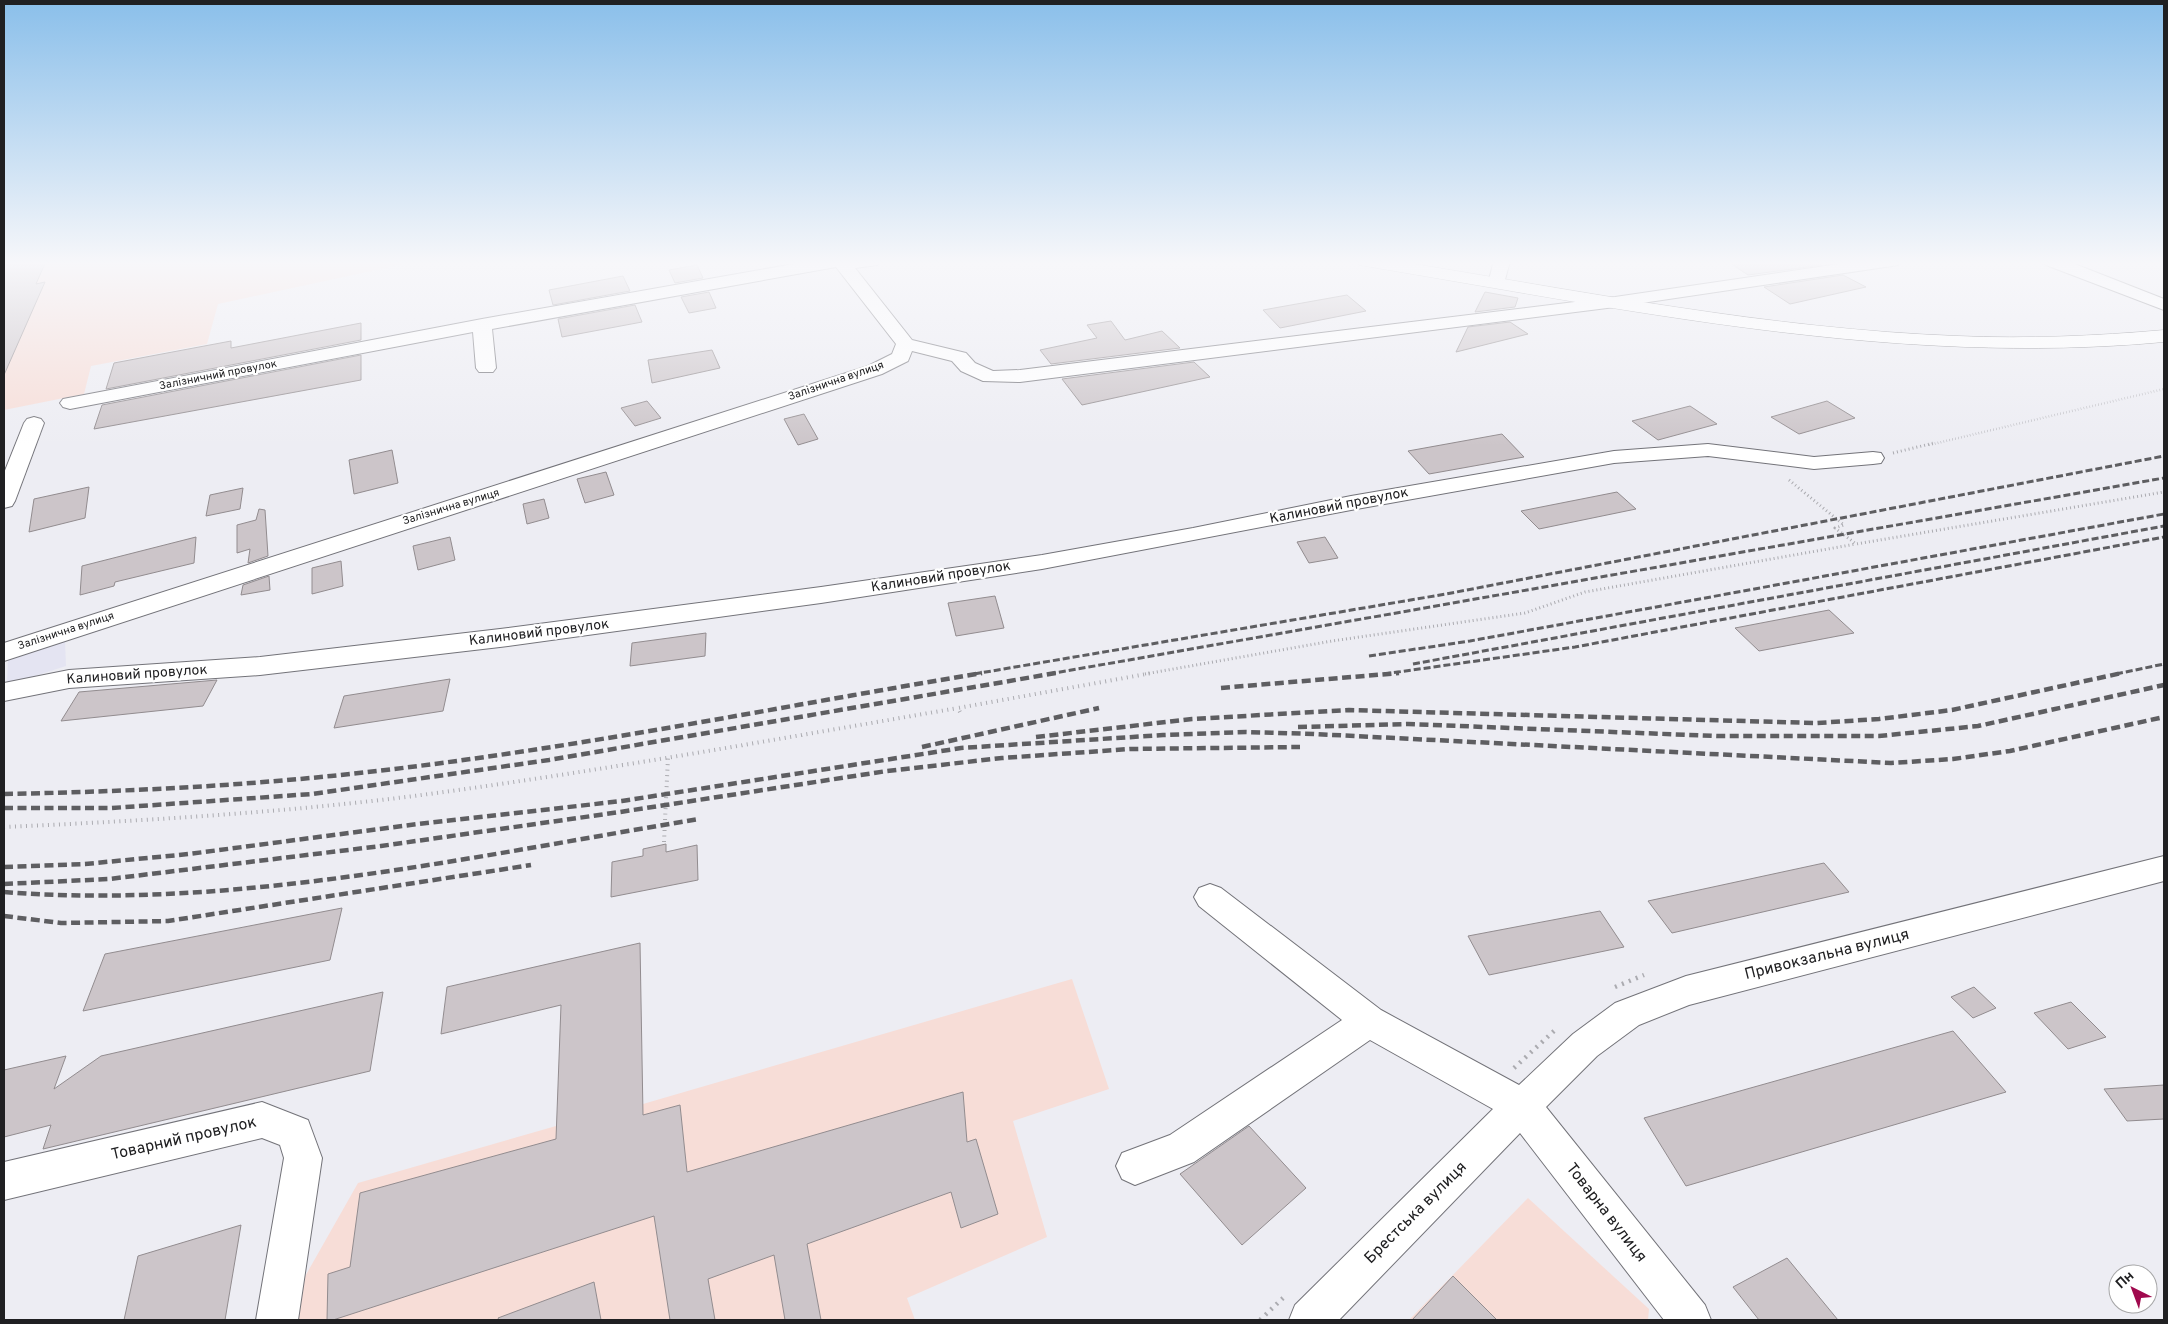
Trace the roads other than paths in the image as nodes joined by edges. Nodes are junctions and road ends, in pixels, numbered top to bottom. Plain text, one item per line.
1 (495, 323) edge
2 (888, 323) edge
3 (1448, 323) edge
4 (1751, 323) edge
5 (482, 325) junction
6 (2164, 336) edge
7 (905, 344) junction
8 (486, 368) dead end
9 (70, 403) dead end
10 (34, 423) dead end
11 (1873, 458) road end
12 (4, 501) edge
13 (4, 652) edge
14 (4, 692) edge
15 (2164, 868) edge
16 (1210, 897) dead end
17 (1369, 1020) junction
18 (1522, 1106) junction
19 (1134, 1166) dead end
20 (4, 1181) edge
21 (277, 1320) edge
22 (1310, 1320) edge
23 (1690, 1320) edge

1 - 5 street, Залізничний провулок
2 - 7 street
3 - 7 street
4 - 6 main road
5 - 8 street
5 - 9 street, Залізничний провулок
7 - 13 street, Залізнична вулиця
10 - 12 street
11 - 14 street, Калиновий провулок
15 - 18 street, Привокзальна вулиця
16 - 17 street
17 - 18 street
17 - 19 street
18 - 22 street, Брестська вулиця
18 - 23 street, Товарна вулиця
20 - 21 street, Товарний провулок

